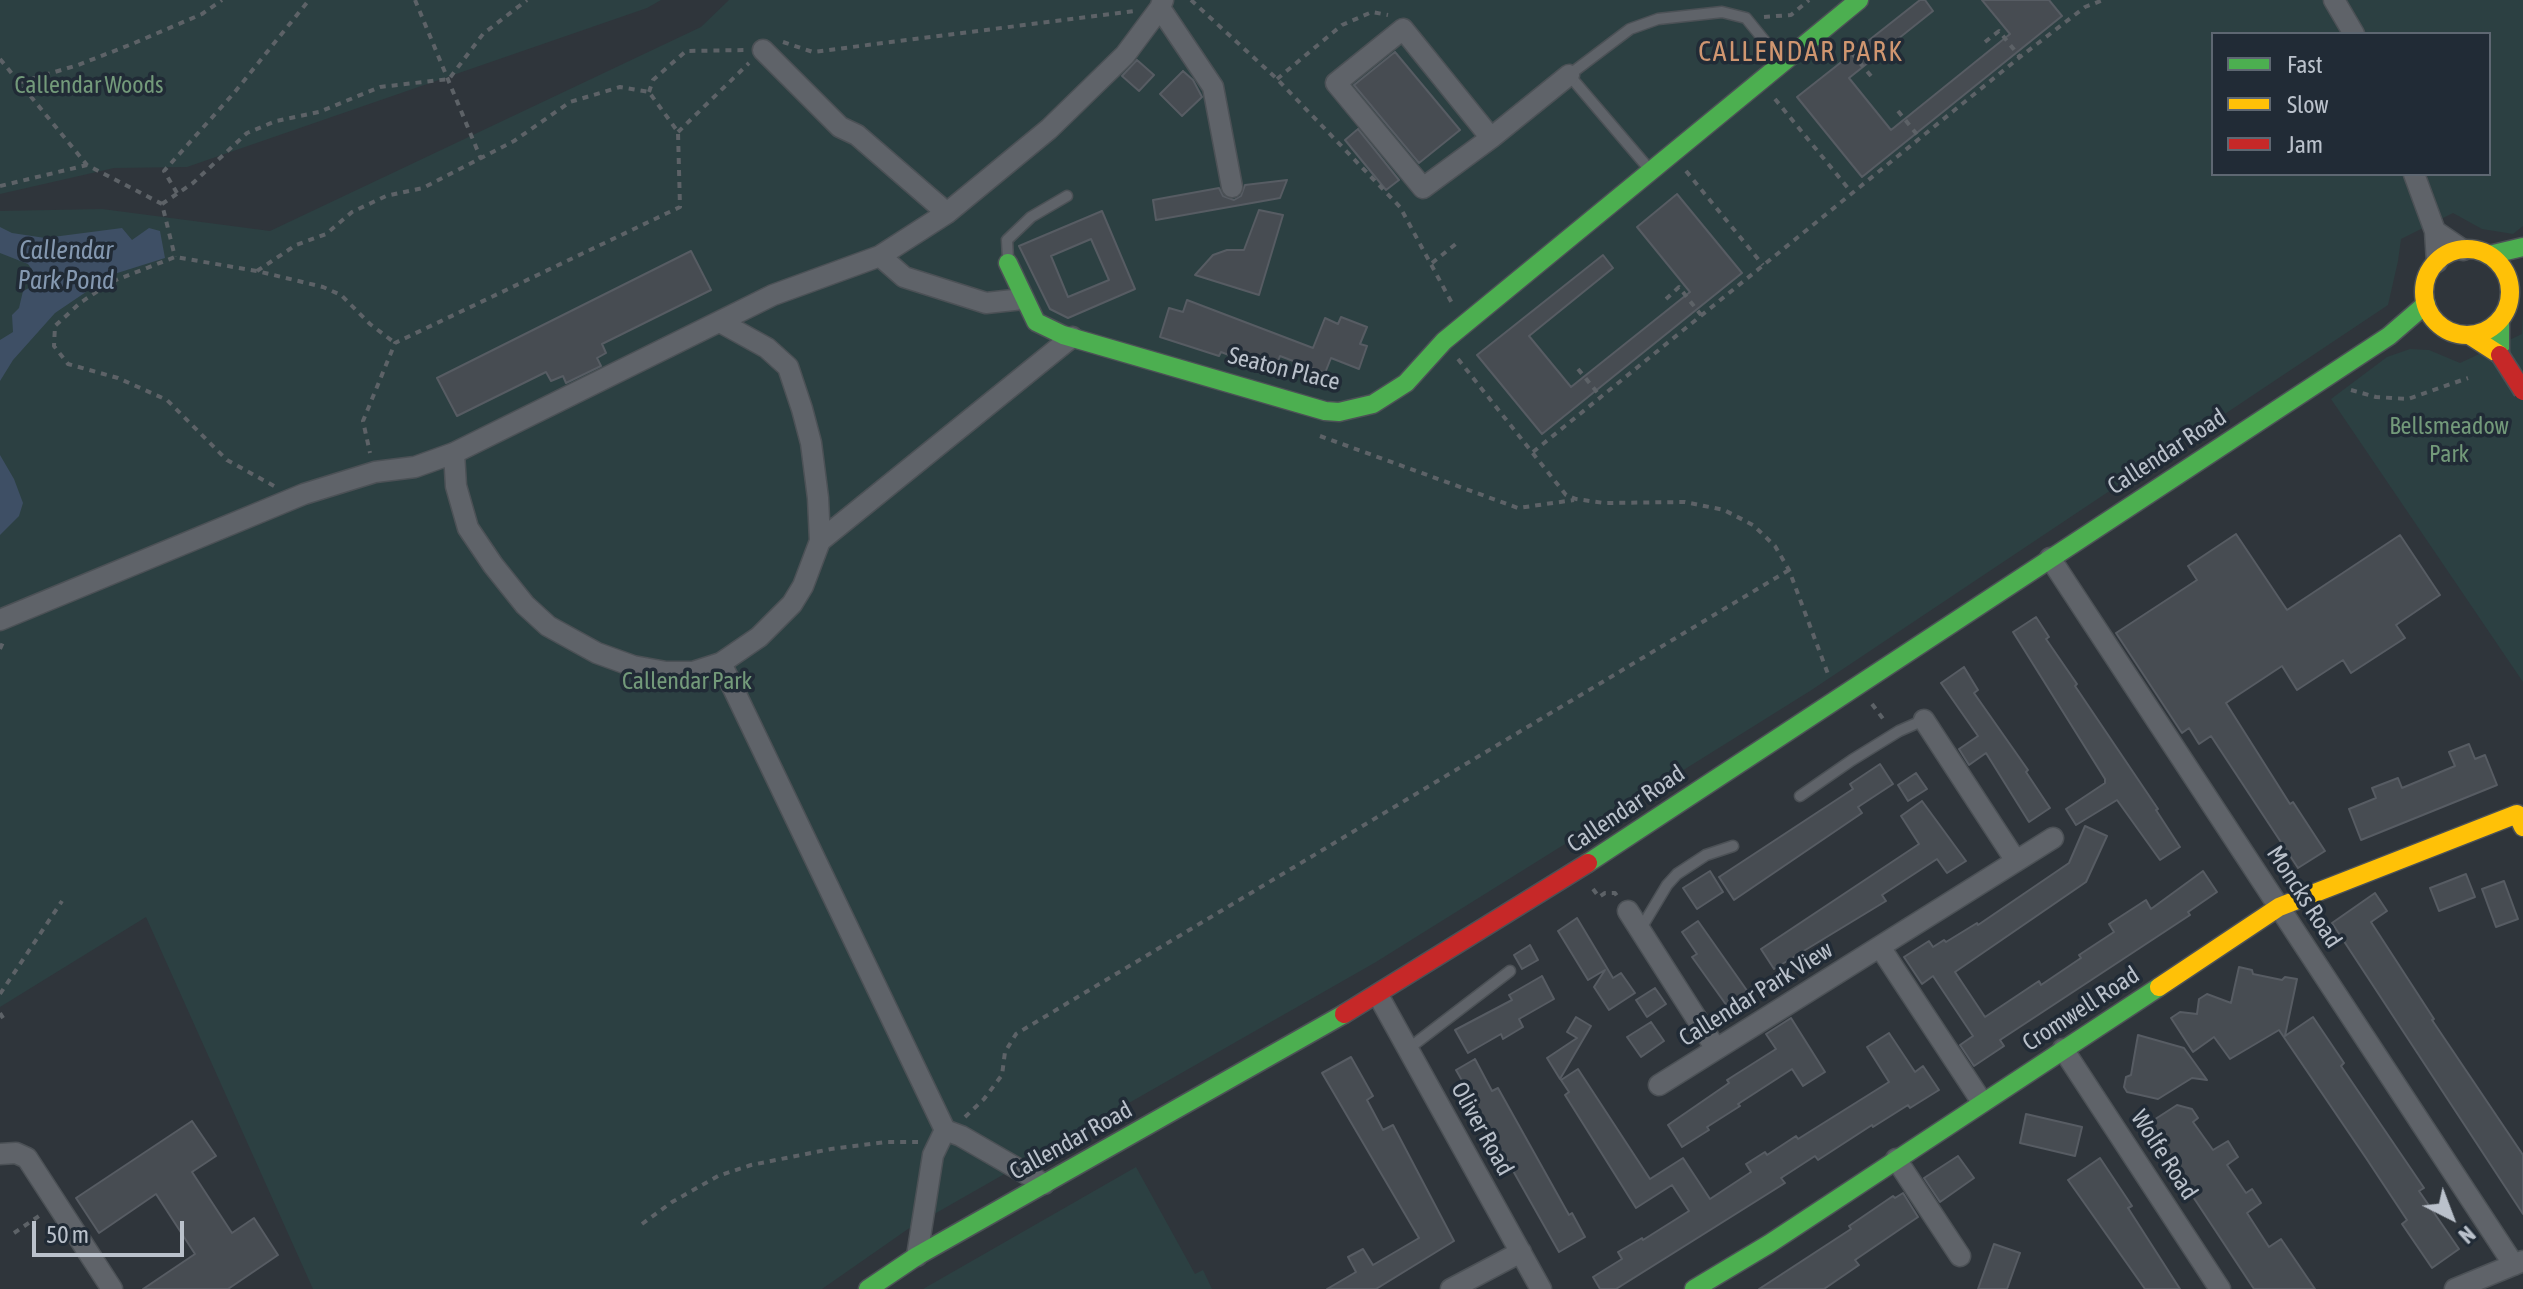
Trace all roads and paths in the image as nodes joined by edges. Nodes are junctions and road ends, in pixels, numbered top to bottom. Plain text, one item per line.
1 (222, 0) edge
2 (309, 0) edge
3 (415, 0) edge
4 (527, 0) edge
5 (1191, 0) edge
6 (1809, 0) edge
7 (1859, 0) edge
8 (2082, 0) edge
9 (2103, 0) edge
10 (2334, 0) edge
11 (1162, 4) edge
12 (2085, 7) junction
13 (1746, 18) junction
14 (1828, 25) junction
15 (1403, 29) junction
16 (2353, 32) edge
17 (1985, 42) dead end
18 (763, 50) junction
19 (2020, 57) junction
20 (0, 59) edge
21 (1782, 63) junction
22 (1569, 75) junction
23 (1871, 76) dead end
24 (449, 79) junction
25 (1277, 79) junction
26 (1761, 81) junction
27 (21, 82) junction
28 (649, 92) junction
29 (1898, 111) dead end
30 (678, 132) junction
31 (1491, 138) junction
32 (1920, 138) junction
33 (1672, 155) junction
34 (481, 159) junction
35 (87, 165) junction
36 (1652, 172) junction
37 (2415, 176) edge
38 (0, 186) edge
39 (1232, 187) dead end
40 (178, 193) junction
41 (1852, 193) junction
42 (1067, 196) dead end
43 (162, 204) junction
44 (947, 213) junction
45 (2435, 231) junction
46 (1457, 243) dead end
47 (2523, 247) edge
48 (2463, 250) junction
49 (2489, 255) junction
50 (880, 256) junction
51 (175, 257) junction
52 (2437, 262) junction
53 (1008, 263) joint
54 (1432, 263) junction
55 (1763, 265) junction
56 (257, 271) junction
57 (2523, 273) edge
58 (2510, 297) junction
59 (1023, 299) junction
60 (1666, 299) dead end
61 (2426, 304) junction
62 (1701, 315) junction
63 (2500, 320) junction
64 (720, 322) junction
65 (2439, 324) junction
66 (1463, 326) junction
67 (2469, 335) junction
68 (2389, 336) junction
69 (1072, 337) junction
70 (1444, 341) junction
71 (395, 343) junction
72 (2500, 355) junction
73 (1578, 369) dead end
74 (2329, 375) junction
75 (2468, 378) dead end
76 (2523, 391) edge
77 (1601, 397) junction
78 (1533, 452) junction
79 (454, 453) junction
80 (375, 472) junction
81 (304, 494) junction
82 (820, 541) junction
83 (2050, 558) junction
84 (1789, 570) junction
85 (0, 620) edge
86 (721, 663) junction
87 (1833, 683) dead end
88 (1870, 701) dead end
89 (1924, 720) joint
90 (1890, 721) dead end
91 (1800, 796) dead end
92 (2520, 821) edge
93 (2053, 838) dead end
94 (1733, 846) dead end
95 (2016, 861) junction
96 (1579, 869) junction
97 (62, 901) dead end
98 (2279, 907) junction
99 (1628, 911) joint
100 (1640, 930) junction
101 (1880, 947) junction
102 (1510, 971) dead end
103 (0, 994) edge
104 (1378, 995) junction
105 (0, 1013) edge
106 (6, 1023) dead end
107 (1408, 1049) junction
108 (1716, 1049) junction
109 (2063, 1049) junction
110 (1659, 1085) dead end
111 (1982, 1102) junction
112 (948, 1130) junction
113 (0, 1154) edge
114 (1896, 1159) junction
115 (1044, 1184) junction
116 (57, 1204) junction
117 (642, 1224) dead end
118 (14, 1233) dead end
119 (1521, 1252) junction
120 (917, 1256) junction
121 (1960, 1256) dead end
122 (2519, 1263) edge
123 (112, 1289) edge
124 (868, 1289) edge
125 (1451, 1289) edge
126 (1541, 1289) edge
127 (1694, 1289) edge
128 (2220, 1289) edge
129 (2455, 1289) edge

1 - 27 path
2 - 40 path
3 - 24 path
4 - 24 path
5 - 25 path
6 - 13 path
7 - 14 main road, Seaton Place
8 - 12 path
9 - 12 path
10 - 16 street
11 - 18 path
11 - 39 street
11 - 44 street
12 - 19 path
13 - 21 lane
13 - 22 lane
14 - 21 main road, Seaton Place
14 - 23 path
15 - 25 path
15 - 31 street
15 - 31 street
17 - 19 path
18 - 28 path
18 - 30 path
18 - 44 street
19 - 32 path
20 - 27 path
21 - 26 main road, Seaton Place
22 - 31 street
22 - 36 lane
24 - 34 path
24 - 40 path
25 - 54 path
26 - 33 main road, Seaton Place
26 - 41 path
27 - 35 path
28 - 30 path
28 - 34 path
29 - 32 path
30 - 71 path
32 - 41 path
33 - 36 main road, Seaton Place
33 - 55 path
34 - 56 path
35 - 38 path
35 - 43 path
36 - 66 main road, Seaton Place
37 - 45 street
40 - 43 path
41 - 55 path
42 - 53 lane
43 - 51 path
44 - 50 street
45 - 48 street
45 - 52 street
46 - 54 path
47 - 49 main road
48 - 49 main road
48 - 52 main road
49 - 58 main road
50 - 59 street
50 - 64 street
51 - 56 path
51 - 81 path
52 - 61 main road
53 - 59 main road, Seaton Place
54 - 66 path
55 - 62 path
56 - 71 path
57 - 58 main road
58 - 63 main road
59 - 69 main road, Seaton Place
60 - 62 path
61 - 65 main road
61 - 68 main road, Callendar Road
62 - 77 path
63 - 67 main road
63 - 72 main road
64 - 79 street
64 - 82 street
65 - 67 main road
65 - 68 main road, Callendar Road
66 - 70 main road, Seaton Place
67 - 72 main road
68 - 74 main road, Callendar Road
69 - 70 main road, Seaton Place
69 - 82 street
70 - 78 path
71 - 80 path
72 - 76 main road, bridge
73 - 77 path
74 - 75 path
74 - 83 main road, Callendar Road
77 - 78 path
78 - 84 path
79 - 80 street
79 - 86 street
80 - 81 street
81 - 85 street
82 - 86 street
83 - 96 main road, Callendar Road
83 - 98 street, Moncks Road
84 - 87 path
84 - 112 path
86 - 112 street
88 - 90 path
89 - 91 lane
89 - 95 street
92 - 98 main road, Cromwell Road
93 - 95 street, Callendar Park View
94 - 100 lane
95 - 101 street, Callendar Park View
96 - 99 path
96 - 104 main road, Callendar Road
97 - 103 path
98 - 109 main road, Cromwell Road
98 - 122 street, Moncks Road
99 - 100 street
100 - 108 street
101 - 108 street, Callendar Park View
101 - 111 street
102 - 107 lane
104 - 107 street, Oliver Road
104 - 115 main road, Callendar Road
105 - 106 path
107 - 119 street, Oliver Road
108 - 110 street, Callendar Park View
109 - 111 main road, Cromwell Road
109 - 128 street, Wolfe Road
111 - 114 main road, Cromwell Road
112 - 115 street
112 - 117 path
112 - 120 street
113 - 116 street
114 - 121 street
114 - 127 main road, Cromwell Road
115 - 120 main road, Callendar Road
116 - 118 path
116 - 123 street
119 - 125 street
119 - 126 street, Oliver Road
120 - 124 main road, Callendar Road
122 - 129 street

